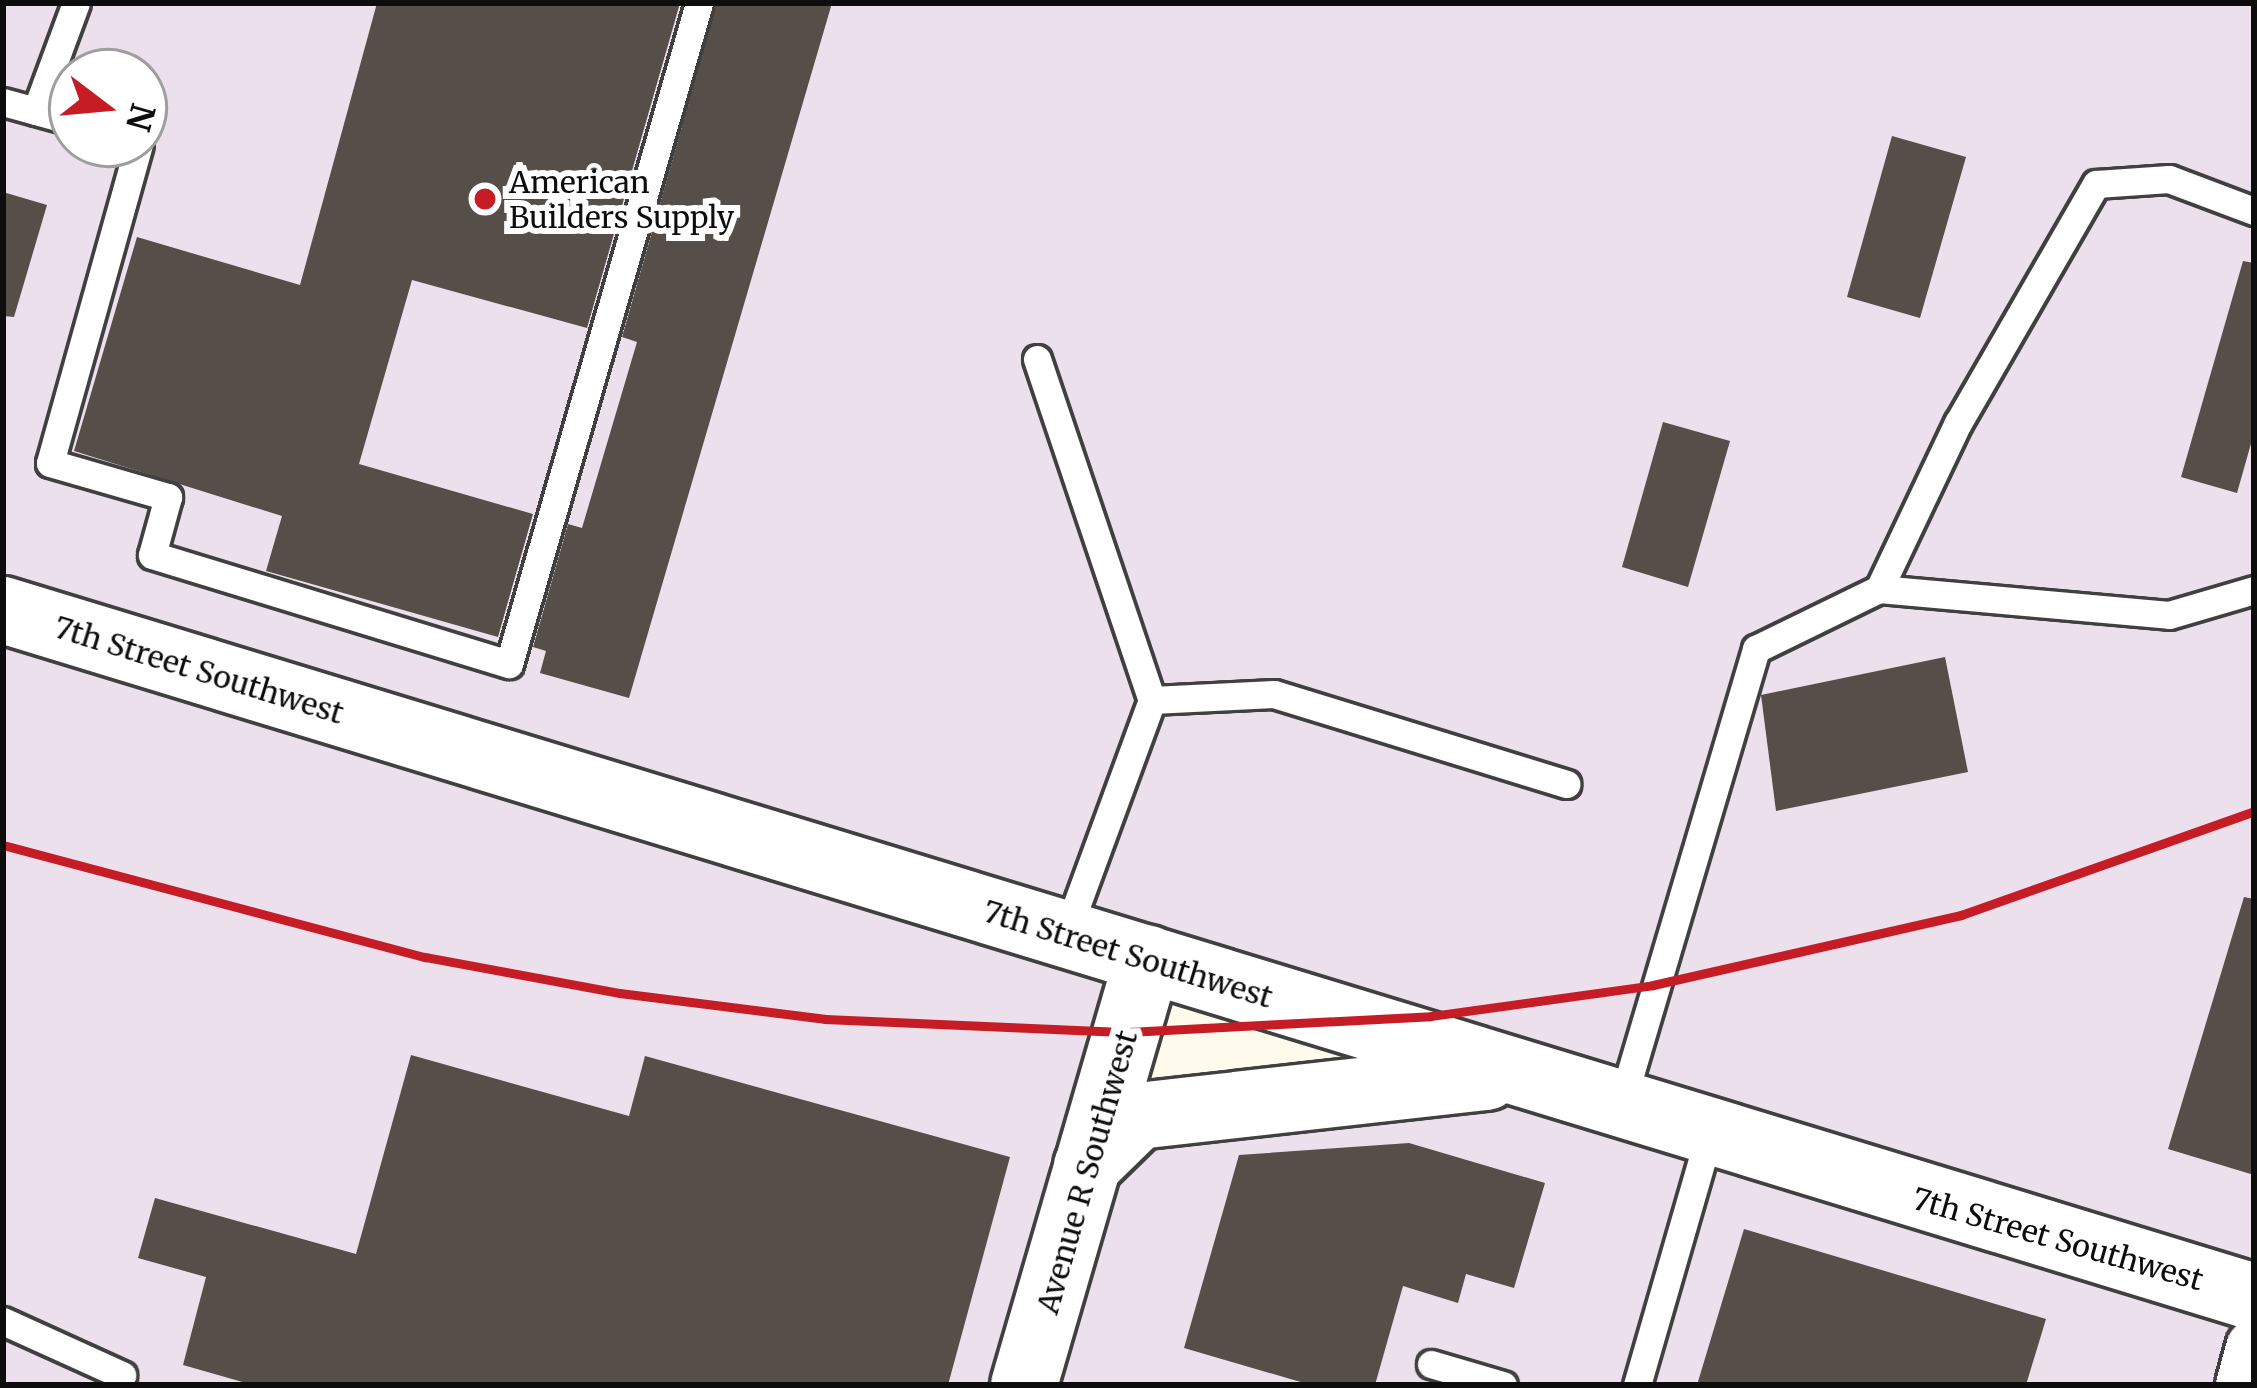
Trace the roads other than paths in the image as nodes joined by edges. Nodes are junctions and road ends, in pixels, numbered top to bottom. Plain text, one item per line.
1 (76, 3) edge
2 (699, 3) edge
3 (3, 102) edge
4 (36, 111) junction
5 (48, 114) edge
6 (132, 168) edge
7 (2254, 211) edge
8 (1037, 359) dead end
9 (1879, 589) junction
10 (2254, 590) edge
11 (3, 610) edge
12 (1152, 700) junction
13 (1566, 784) dead end
14 (1066, 934) junction
15 (1148, 959) junction
16 (1514, 1075) junction
17 (1620, 1109) junction
18 (1709, 1136) junction
19 (1088, 1166) junction
20 (2254, 1297) edge
21 (3, 1321) edge
22 (2254, 1347) edge
23 (1432, 1364) dead end
24 (127, 1382) edge
25 (1024, 1385) edge
26 (1503, 1385) edge
27 (1637, 1385) edge
28 (2244, 1385) edge

1 - 4 lane
2 - 6 lane
3 - 4 lane
4 - 5 lane
7 - 9 lane
8 - 12 lane
9 - 10 lane
9 - 17 lane
11 - 14 street, 7th Street Southwest
12 - 13 lane
12 - 14 lane
14 - 15 street, 7th Street Southwest
15 - 16 street, 7th Street Southwest
15 - 19 street, Avenue R Southwest
16 - 17 street, 7th Street Southwest
16 - 19 street
17 - 18 street, 7th Street Southwest
18 - 20 street, 7th Street Southwest
18 - 27 lane
19 - 25 street, Avenue R Southwest
21 - 24 lane
22 - 28 street
23 - 26 lane

